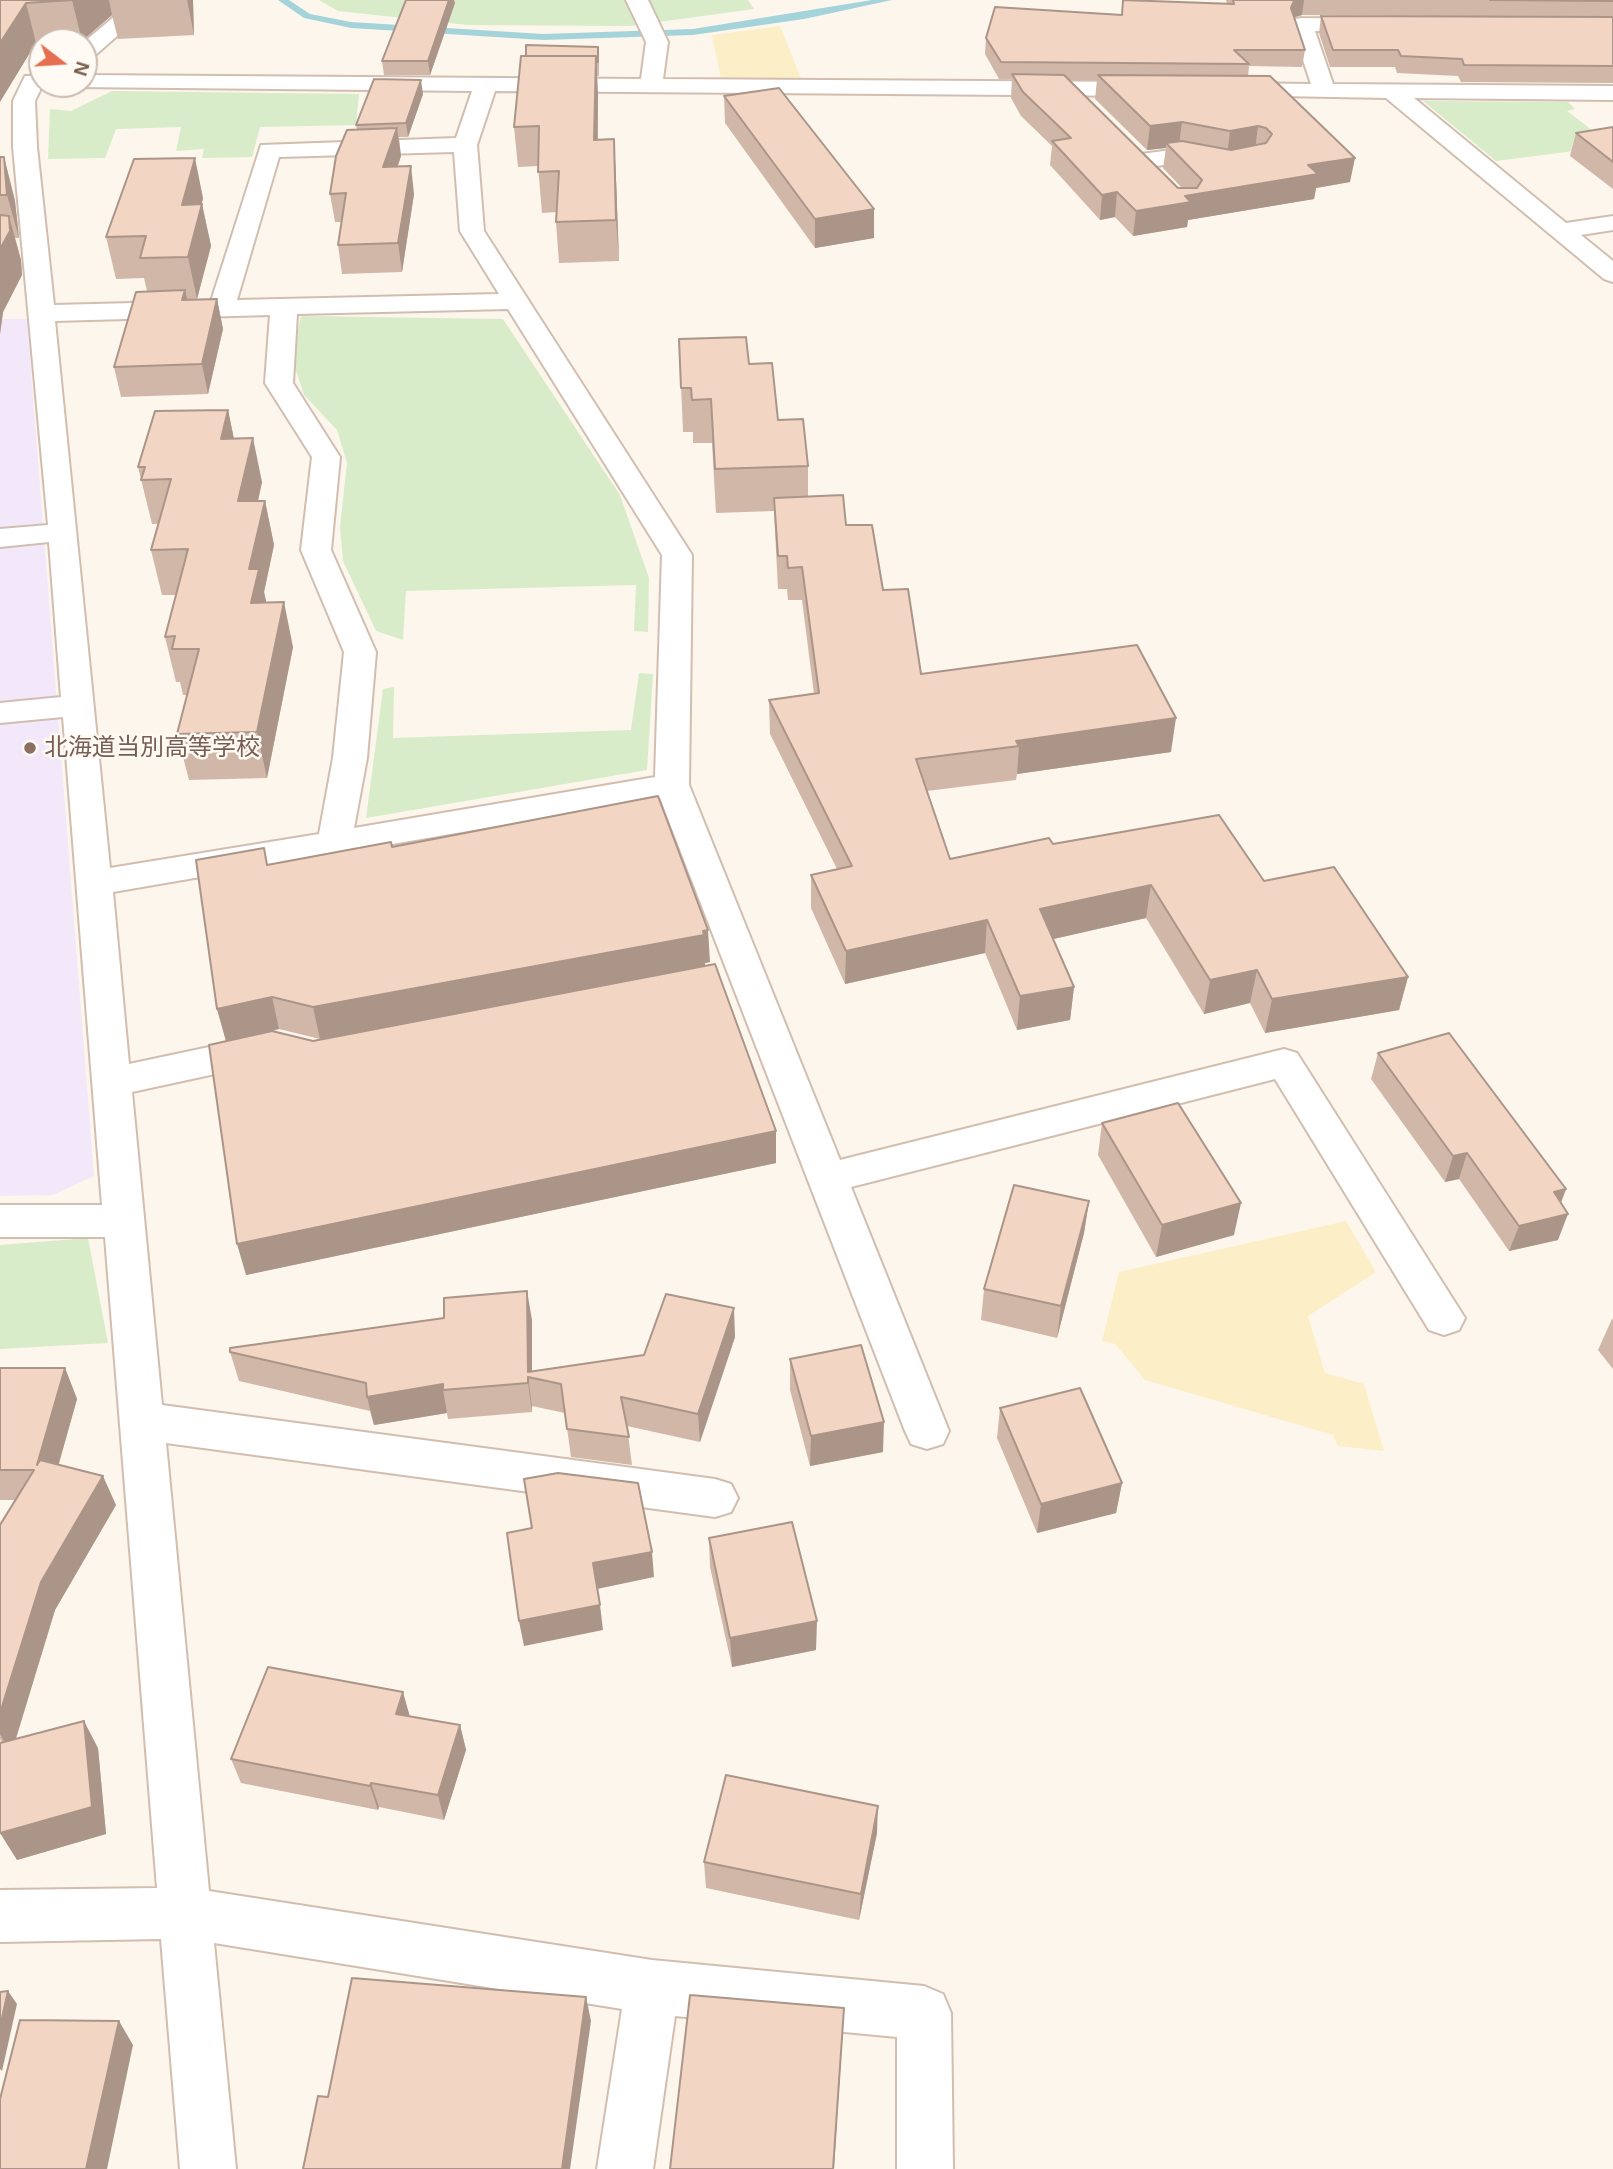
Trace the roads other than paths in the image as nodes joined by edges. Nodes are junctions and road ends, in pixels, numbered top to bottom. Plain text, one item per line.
1 (147, 0) edge
2 (641, 10) edge
3 (1397, 25) edge
4 (98, 42) edge
5 (98, 82) edge
6 (486, 84) junction
7 (28, 85) edge
8 (651, 86) junction
9 (1069, 89) junction
10 (1176, 89) edge
11 (1217, 90) edge
12 (1324, 90) junction
13 (1391, 91) junction
14 (1613, 93) edge
15 (1087, 107) edge
16 (1123, 143) edge
17 (465, 145) junction
18 (1141, 162) junction
19 (1236, 163) edge
20 (1158, 179) edge
21 (1613, 223) edge
22 (1562, 231) junction
23 (1613, 274) edge
24 (516, 301) junction
25 (284, 307) junction
26 (222, 308) junction
27 (43, 313) junction
28 (63, 532) junction
29 (0, 538) edge
30 (78, 705) junction
31 (0, 713) edge
32 (672, 785) junction
33 (334, 843) junction
34 (94, 883) junction
35 (748, 975) junction
36 (708, 983) edge
37 (294, 1049) edge
38 (111, 1082) junction
39 (828, 1178) junction
40 (0, 1221) edge
41 (124, 1221) junction
42 (1444, 1318) dead end
43 (142, 1421) junction
44 (927, 1431) dead end
45 (715, 1498) dead end
46 (185, 1913) junction
47 (0, 1916) edge
48 (652, 1987) junction
49 (208, 2169) edge
50 (625, 2169) edge
51 (925, 2169) edge

1 - 4 street
2 - 8 street
3 - 12 street
5 - 6 street
6 - 8 street
6 - 17 street
7 - 27 street
8 - 9 street
9 - 10 street
9 - 15 street
11 - 12 street
12 - 13 street
13 - 14 street
13 - 22 street
16 - 18 street
17 - 24 street
17 - 26 street
18 - 19 street
18 - 20 street
21 - 22 street
22 - 23 street
24 - 25 street
24 - 32 street
25 - 26 street
25 - 33 street
26 - 27 street
27 - 28 street
28 - 29 street
28 - 30 street
30 - 31 street
30 - 34 street
32 - 33 street
32 - 35 street
33 - 34 street
34 - 38 street
35 - 36 street
35 - 39 street
37 - 38 street
38 - 41 street
39 - 42 street
39 - 44 street
40 - 41 street
41 - 43 street
43 - 45 street
43 - 46 street
46 - 47 street
46 - 48 street
46 - 49 street
48 - 50 street
48 - 51 street

